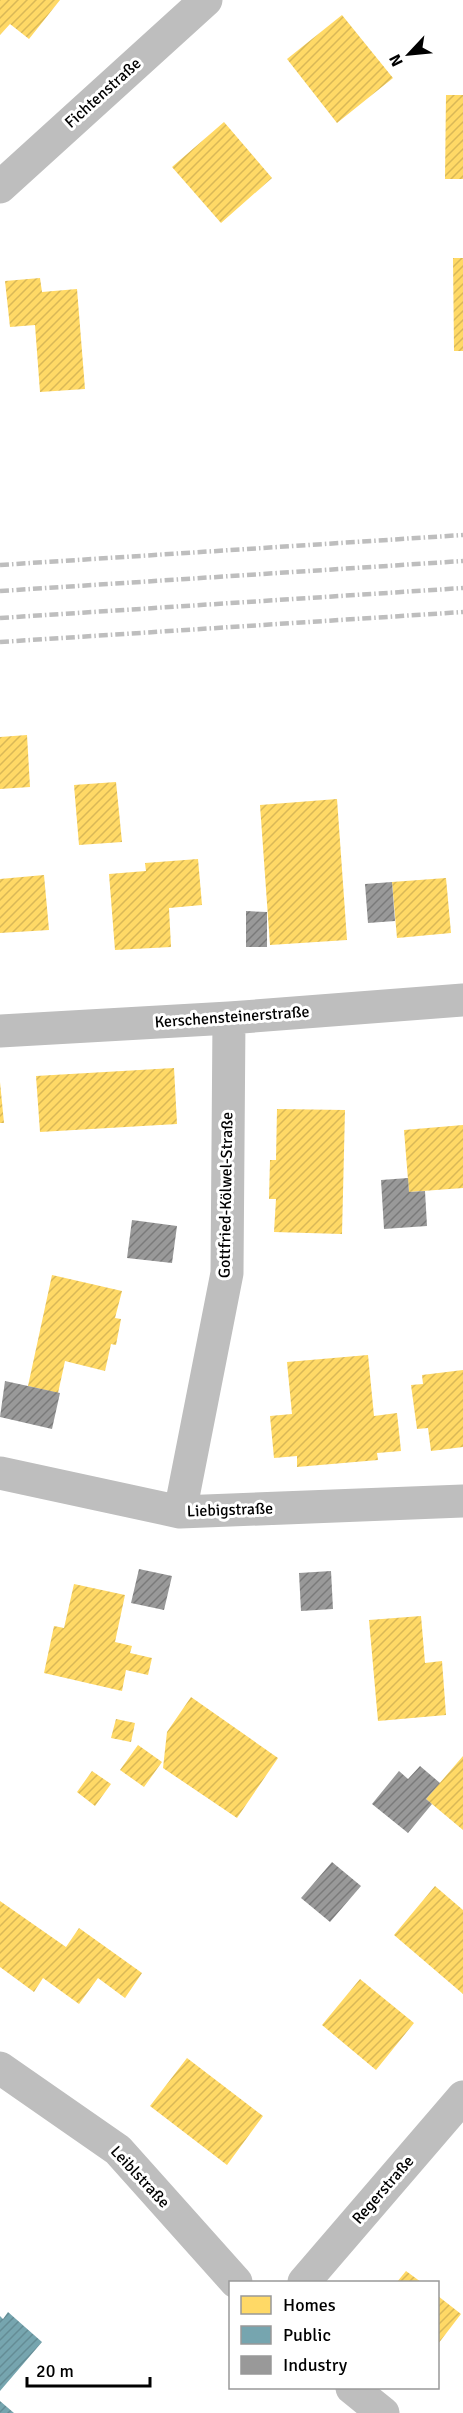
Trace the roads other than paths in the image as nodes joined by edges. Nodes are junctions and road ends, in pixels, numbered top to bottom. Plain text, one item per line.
1 (206, 0) edge
2 (0, 187) edge
3 (463, 1000) edge
4 (229, 1018) junction
5 (0, 1031) edge
6 (0, 1473) edge
7 (463, 1501) edge
8 (180, 1512) junction
9 (0, 2068) edge
10 (463, 2097) edge
11 (234, 2281) edge
12 (306, 2281) edge
13 (353, 2389) edge
14 (383, 2413) edge

1 - 2 street, Fichtenstraße
3 - 4 street, Kerschensteinerstraße
4 - 5 street, Kerschensteinerstraße
4 - 8 street, Gottfried-Kölwel-Straße
6 - 8 street, Liebigstraße
7 - 8 street, Liebigstraße
9 - 11 street, Leiblstraße
10 - 12 street, Regerstraße
13 - 14 street

